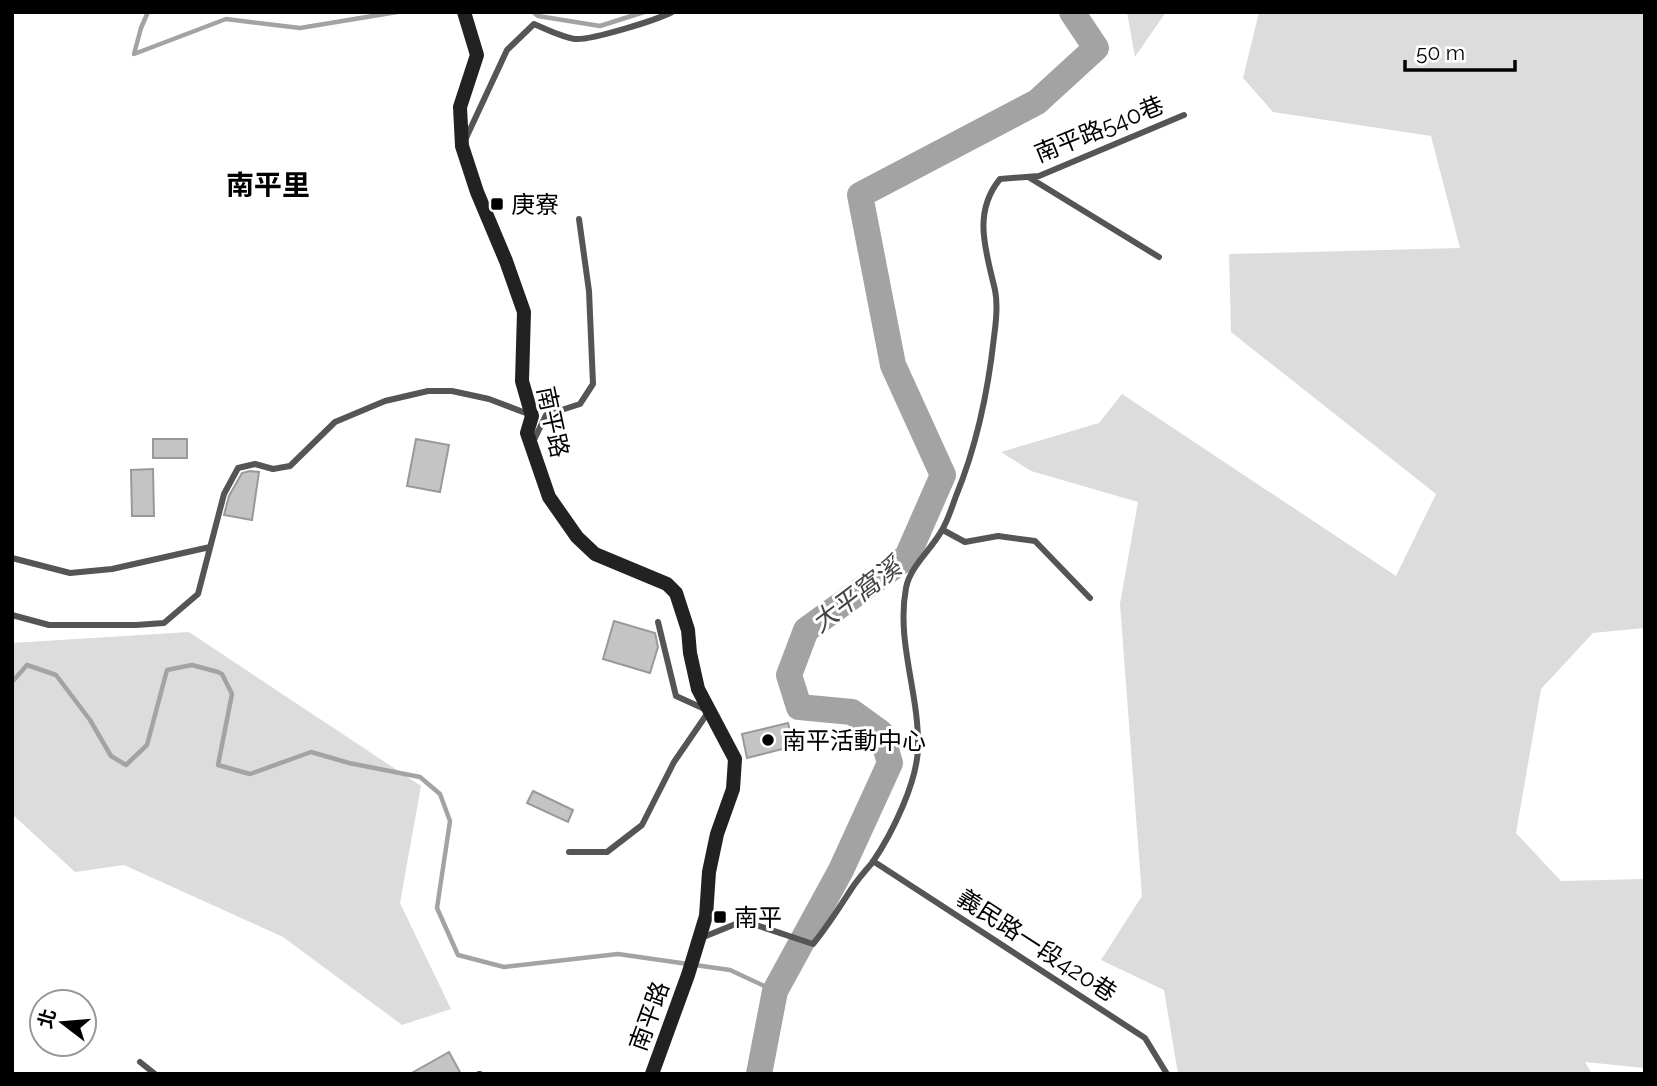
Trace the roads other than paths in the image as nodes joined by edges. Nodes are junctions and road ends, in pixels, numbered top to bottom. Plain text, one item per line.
1 (464, 12) edge
2 (672, 12) edge
3 (1184, 115) dead end
4 (462, 146) junction
5 (1028, 177) junction
6 (579, 219) dead end
7 (1159, 257) dead end
8 (532, 416) junction
9 (531, 446) junction
10 (943, 530) junction
11 (210, 547) junction
12 (12, 558) edge
13 (1090, 598) dead end
14 (12, 615) edge
15 (658, 622) dead end
16 (709, 711) junction
17 (569, 852) dead end
18 (873, 861) junction
19 (699, 939) junction
20 (140, 1062) dead end
21 (155, 1074) edge
22 (652, 1074) edge
23 (1167, 1074) edge

1 - 4 street, 南平路
2 - 4 lane
3 - 5 lane, 南平路540巷
4 - 8 street, 南平路
5 - 7 lane, 南平路540巷
5 - 10 lane, 南平路540巷
6 - 9 lane
8 - 9 street, 南平路
8 - 11 lane
9 - 16 street, 南平路
10 - 13 lane
10 - 18 lane, 南平路540巷
11 - 12 lane
11 - 14 lane
15 - 16 lane
16 - 17 lane
16 - 19 street, 南平路
18 - 19 lane, 南平路540巷
18 - 23 lane, 義民路一段420巷
19 - 22 street, 南平路
20 - 21 lane

